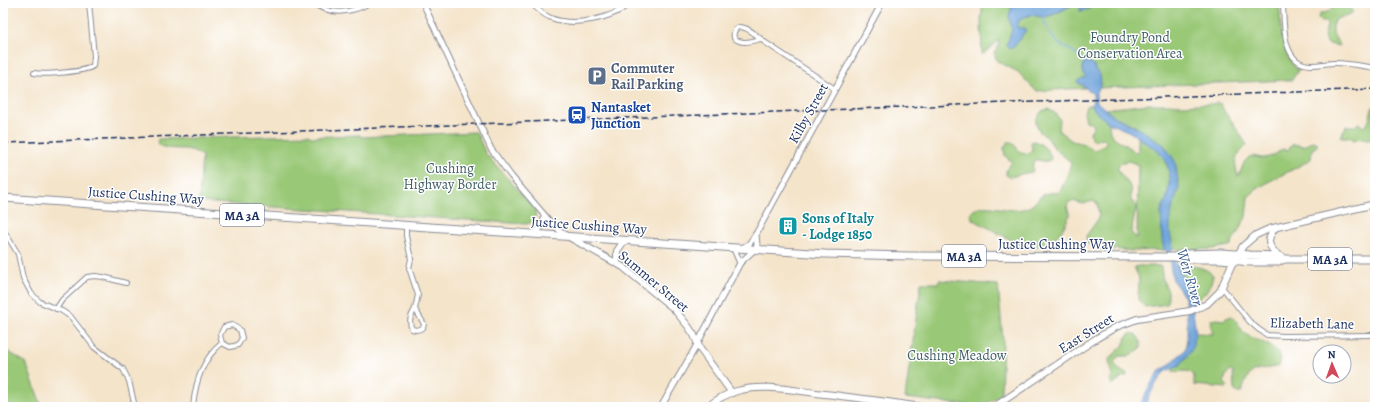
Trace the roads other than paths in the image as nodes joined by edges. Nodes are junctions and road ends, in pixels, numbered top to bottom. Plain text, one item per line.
1 (89, 3) edge
2 (313, 3) edge
3 (370, 3) edge
4 (423, 3) edge
5 (531, 3) edge
6 (630, 3) edge
7 (882, 3) edge
8 (1283, 3) edge
9 (761, 39) junction
10 (1375, 68) edge
11 (34, 73) dead end
12 (835, 89) junction
13 (3, 198) edge
14 (1375, 204) edge
15 (544, 215) junction
16 (406, 226) junction
17 (1275, 228) junction
18 (3, 229) edge
19 (531, 234) junction
20 (756, 234) junction
21 (569, 237) junction
22 (624, 241) junction
23 (737, 249) junction
24 (757, 250) junction
25 (1236, 257) junction
26 (1281, 257) junction
27 (1375, 259) edge
28 (617, 263) junction
29 (740, 263) junction
30 (126, 283) dead end
31 (1222, 287) junction
32 (56, 309) junction
33 (415, 309) junction
34 (1375, 335) edge
35 (222, 343) junction
36 (697, 343) junction
37 (732, 392) junction
38 (135, 407) edge
39 (185, 407) edge
40 (194, 407) edge
41 (661, 407) edge
42 (707, 407) edge
43 (923, 407) edge
44 (994, 407) edge

1 - 11 street
2 - 3 street
4 - 15 street, Summer Street
5 - 6 street
7 - 12 street, Kilby Street
8 - 10 street
9 - 9 street
9 - 12 street
12 - 20 street, Kilby Street
13 - 16 main road, Justice Cushing Way / MA 3A
14 - 17 main road, East Street
15 - 19 street
15 - 21 street, Summer Street
16 - 19 main road, Justice Cushing Way / MA 3A
16 - 33 street
17 - 25 main road, East Street
17 - 26 main road
18 - 32 street
19 - 21 main road, Justice Cushing Way / MA 3A
20 - 23 street, Kilby Street
20 - 24 street
21 - 22 main road, Justice Cushing Way / MA 3A
21 - 28 main road, Summer Street
22 - 23 main road, Justice Cushing Way / MA 3A
22 - 28 main road
23 - 24 main road, Justice Cushing Way / MA 3A
23 - 29 street
24 - 25 main road, Justice Cushing Way / MA 3A
24 - 29 street
25 - 26 main road, Justice Cushing Way / MA 3A
25 - 31 main road, East Street
26 - 27 main road, Justice Cushing Way / MA 3A
28 - 36 main road, Summer Street
29 - 36 street
30 - 32 street
31 - 34 street, Elizabeth Lane
31 - 44 main road, East Street
32 - 38 street
33 - 33 street
35 - 35 street
35 - 40 street
36 - 37 main road, Summer Street
36 - 41 street
37 - 42 main road
37 - 43 main road
39 - 40 street

